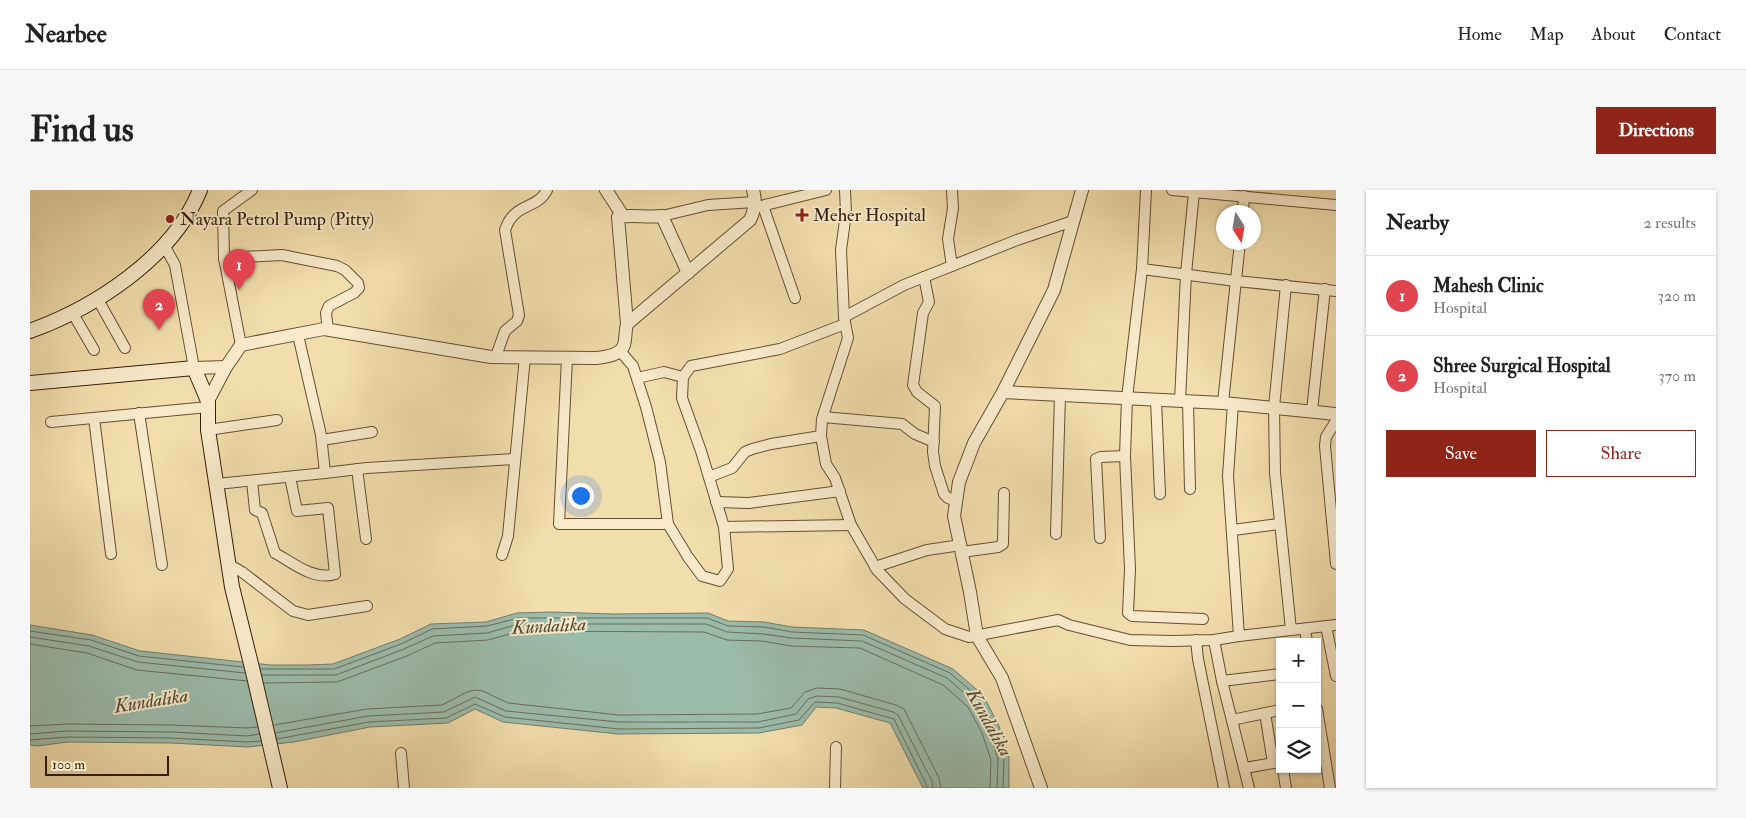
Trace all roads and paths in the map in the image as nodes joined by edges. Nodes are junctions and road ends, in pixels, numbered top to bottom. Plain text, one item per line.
1 (200, 190) edge
2 (252, 190) edge
3 (547, 190) edge
4 (606, 190) edge
5 (826, 190) edge
6 (845, 190) edge
7 (952, 190) edge
8 (1082, 190) edge
9 (1146, 190) edge
10 (1172, 190) edge
11 (1194, 192) junction
12 (1244, 196) junction
13 (756, 201) edge
14 (1243, 205) edge
15 (1336, 205) edge
16 (623, 216) junction
17 (662, 216) junction
18 (1074, 221) junction
19 (164, 245) junction
20 (1239, 250) edge
21 (224, 258) junction
22 (952, 266) junction
23 (1142, 269) junction
24 (688, 273) junction
25 (1186, 274) junction
26 (924, 277) junction
27 (1236, 281) junction
28 (1286, 285) junction
29 (1331, 290) edge
30 (97, 298) junction
31 (795, 298) dead end
32 (72, 312) junction
33 (845, 320) junction
34 (627, 324) junction
35 (328, 330) junction
36 (30, 331) edge
37 (298, 335) junction
38 (241, 345) junction
39 (125, 348) dead end
40 (94, 350) dead end
41 (620, 351) junction
42 (496, 356) junction
43 (525, 357) junction
44 (567, 358) junction
45 (226, 367) junction
46 (194, 368) junction
47 (683, 377) junction
48 (637, 378) junction
49 (30, 384) edge
50 (1003, 392) junction
51 (1060, 396) junction
52 (1127, 398) junction
53 (1156, 400) junction
54 (1184, 401) junction
55 (208, 404) junction
56 (1228, 404) junction
57 (1274, 407) junction
58 (1312, 411) junction
59 (140, 413) junction
60 (1336, 414) edge
61 (823, 417) junction
62 (94, 418) junction
63 (277, 420) dead end
64 (1336, 421) edge
65 (51, 422) dead end
66 (208, 430) junction
67 (372, 432) dead end
68 (821, 436) junction
69 (322, 440) junction
70 (934, 442) junction
71 (1125, 456) junction
72 (514, 459) junction
73 (357, 469) junction
74 (325, 474) junction
75 (290, 477) junction
76 (709, 477) junction
77 (252, 481) junction
78 (216, 484) junction
79 (1190, 489) dead end
80 (840, 491) junction
81 (1004, 493) dead end
82 (1160, 494) dead end
83 (956, 501) junction
84 (716, 502) junction
85 (668, 524) junction
86 (1279, 524) junction
87 (851, 525) junction
88 (724, 527) junction
89 (1233, 530) junction
90 (1056, 534) dead end
91 (1100, 538) dead end
92 (366, 539) dead end
93 (961, 548) junction
94 (111, 554) dead end
95 (502, 556) dead end
96 (228, 564) junction
97 (1336, 564) edge
98 (162, 565) dead end
99 (875, 567) junction
100 (367, 606) dead end
101 (1203, 618) dead end
102 (1331, 626) edge
103 (1305, 629) junction
104 (1291, 630) junction
105 (976, 636) junction
106 (1239, 636) junction
107 (1306, 638) edge
108 (1196, 640) junction
109 (1214, 640) junction
110 (1336, 673) edge
111 (1276, 674) edge
112 (1222, 680) junction
113 (1276, 711) edge
114 (1265, 713) junction
115 (1232, 720) junction
116 (836, 747) dead end
117 (401, 753) dead end
118 (1321, 754) edge
119 (1276, 763) edge
120 (1245, 768) junction
121 (1284, 773) edge
122 (280, 788) edge
123 (404, 788) edge
124 (835, 788) edge
125 (1041, 788) edge
126 (1224, 788) edge
127 (1249, 788) edge
128 (1286, 788) edge
129 (1330, 788) edge

1 - 19 main road
2 - 21 street
3 - 42 street
4 - 16 street
5 - 13 street
6 - 33 street
7 - 22 street
8 - 18 street
9 - 23 street
10 - 11 street
11 - 12 street
11 - 25 street
12 - 14 street
12 - 15 street
13 - 17 street
13 - 24 street
13 - 31 street
16 - 17 street
16 - 34 street
17 - 24 street
18 - 22 street
18 - 50 street
19 - 30 main road
19 - 46 street
20 - 27 street
21 - 35 street
21 - 38 street
22 - 26 street
23 - 25 street
23 - 52 street
24 - 34 street
25 - 27 street
25 - 54 street
26 - 33 street
26 - 70 street
27 - 28 street
27 - 56 street
28 - 29 street
28 - 57 street
29 - 58 street
30 - 32 main road
30 - 39 street
32 - 36 main road
32 - 40 street
33 - 47 street
33 - 61 street
34 - 41 street
35 - 37 street
35 - 42 street
37 - 38 street
37 - 69 street
38 - 45 street
41 - 44 street
41 - 48 street
42 - 43 street
43 - 44 street
43 - 72 street
44 - 85 street
45 - 46 street
45 - 55 street
46 - 49 main road
46 - 55 main road
47 - 48 street
47 - 76 street
48 - 85 street
50 - 51 street
50 - 83 street
51 - 52 street
51 - 90 street
52 - 53 street
52 - 71 street
53 - 54 street
53 - 82 street
54 - 56 street
54 - 79 street
55 - 59 street
55 - 66 main road
56 - 57 street
56 - 89 street
57 - 58 street
57 - 86 street
58 - 60 street
59 - 62 street
59 - 98 street
61 - 68 street
61 - 70 street
62 - 65 street
62 - 94 street
63 - 66 street
64 - 97 street
66 - 78 main road
67 - 69 street
68 - 76 street
68 - 80 street
69 - 74 street
70 - 83 street
71 - 91 street
71 - 101 street
72 - 73 street
72 - 95 street
73 - 74 street
73 - 92 street
74 - 75 street
75 - 77 street
75 - 77 street
76 - 84 street
77 - 78 street
78 - 96 main road
80 - 84 street
80 - 87 street
81 - 93 street
83 - 93 street
84 - 88 street
85 - 88 street
86 - 89 street
86 - 104 street
87 - 88 street
87 - 99 street
89 - 106 street
93 - 99 street
93 - 105 street
96 - 100 street
96 - 122 main road
99 - 105 street
102 - 103 street
102 - 110 street
103 - 104 street
103 - 107 street
104 - 106 street
105 - 108 street
105 - 125 street
106 - 109 street
108 - 109 street
108 - 126 street
109 - 112 street
111 - 112 street
112 - 115 street
113 - 114 street
114 - 115 street
114 - 119 street
115 - 120 street
116 - 124 street
117 - 123 street
118 - 129 street
119 - 120 street
120 - 127 street
121 - 128 street

